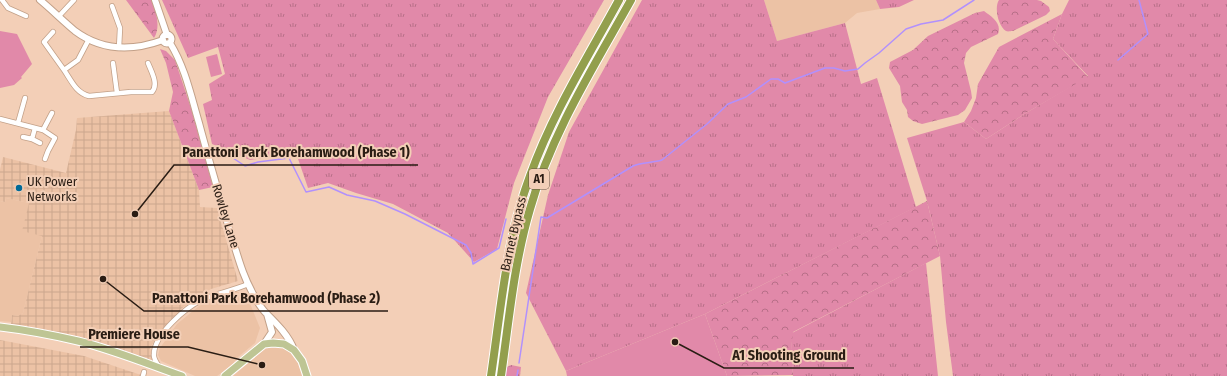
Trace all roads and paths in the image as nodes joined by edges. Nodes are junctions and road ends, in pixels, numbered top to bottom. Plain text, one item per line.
1 (2, 0) edge
2 (40, 0) edge
3 (74, 0) edge
4 (155, 0) edge
5 (620, 0) edge
6 (631, 0) edge
7 (112, 6) dead end
8 (26, 16) dead end
9 (58, 16) junction
10 (53, 32) dead end
11 (89, 39) junction
12 (166, 39) junction
13 (119, 48) junction
14 (113, 63) dead end
15 (148, 63) dead end
16 (64, 70) junction
17 (117, 93) junction
18 (25, 98) dead end
19 (52, 114) dead end
20 (0, 119) edge
21 (18, 123) junction
22 (35, 128) junction
23 (43, 130) junction
24 (23, 137) dead end
25 (32, 139) junction
26 (40, 143) dead end
27 (45, 160) dead end
28 (248, 284) junction
29 (267, 314) junction
30 (0, 326) edge
31 (264, 344) junction
32 (294, 350) junction
33 (157, 367) junction
34 (182, 376) edge
35 (225, 376) edge
36 (307, 376) edge
37 (491, 376) edge
38 (502, 376) edge

1 - 8 street
2 - 9 street
3 - 9 street
4 - 12 street, Rowley Lane
5 - 37 highway, Barnet Bypass / A1
6 - 38 highway, Barnet Bypass / A1
7 - 13 street
9 - 11 street
10 - 16 street
11 - 13 street
11 - 16 street
12 - 13 street
12 - 28 street, Rowley Lane
14 - 17 street
15 - 17 street
16 - 17 street
18 - 21 street
19 - 23 street
20 - 21 street
21 - 22 street
22 - 23 street
22 - 25 street
23 - 27 street
24 - 25 street
25 - 26 street
28 - 29 street, Rowley Lane
28 - 33 street
29 - 31 street
29 - 32 street, Rowley Lane
30 - 33 main road
31 - 32 main road
31 - 35 main road
32 - 36 main road, Rowley Lane
33 - 34 main road

